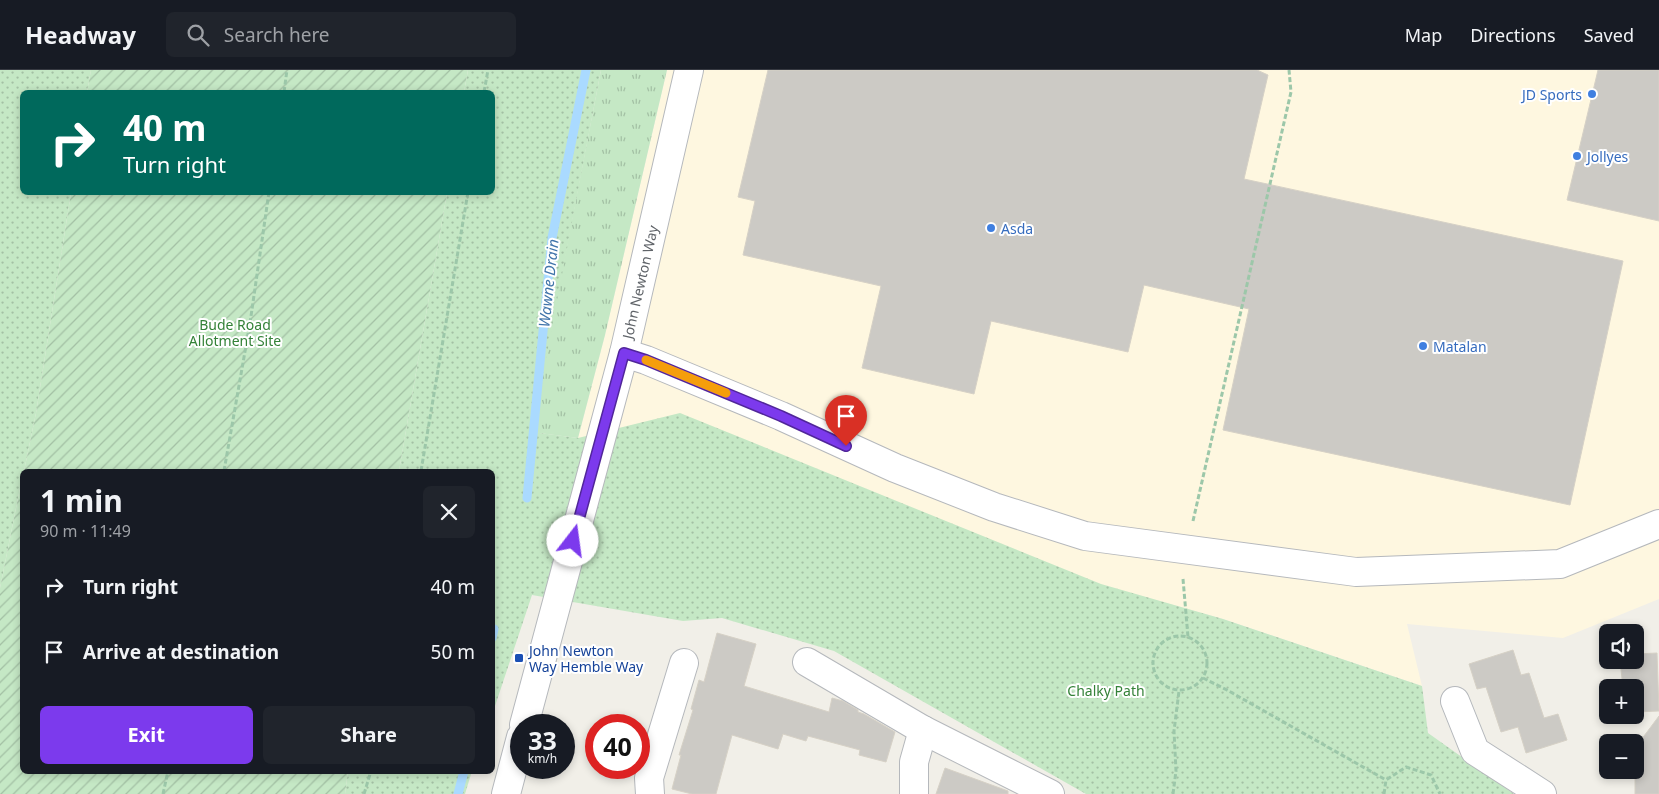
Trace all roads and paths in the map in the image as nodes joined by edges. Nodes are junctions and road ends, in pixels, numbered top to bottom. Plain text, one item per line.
1 (287, 70) edge
2 (488, 70) edge
3 (689, 70) edge
4 (1289, 70) edge
5 (284, 90) edge
6 (484, 90) edge
7 (269, 195) edge
8 (467, 195) edge
9 (624, 353) junction
10 (224, 469) edge
11 (421, 469) edge
12 (1659, 524) edge
13 (1186, 550) junction
14 (1188, 637) junction
15 (806, 662) dead end
16 (684, 663) dead end
17 (1203, 678) junction
18 (1179, 691) junction
19 (1456, 701) dead end
20 (527, 714) edge
21 (922, 730) junction
22 (167, 774) edge
23 (370, 774) edge
24 (510, 779) edge
25 (1386, 780) junction
26 (163, 794) edge
27 (364, 794) edge
28 (506, 794) edge
29 (650, 794) edge
30 (914, 794) edge
31 (1050, 794) edge
32 (1172, 794) edge
33 (1384, 794) edge
34 (1440, 794) edge
35 (1542, 794) edge

1 - 5 path
2 - 6 path
3 - 9 street, John Newton Way
4 - 13 path
7 - 10 path
8 - 11 path
9 - 13 street
9 - 20 street, John Newton Way
12 - 13 street
13 - 14 path
14 - 17 path
14 - 18 path
15 - 21 street
16 - 29 street
17 - 18 path
17 - 25 path
18 - 32 path
19 - 35 street
21 - 30 street
21 - 31 street
22 - 26 path
23 - 27 path
24 - 28 street
25 - 33 path
25 - 34 path

